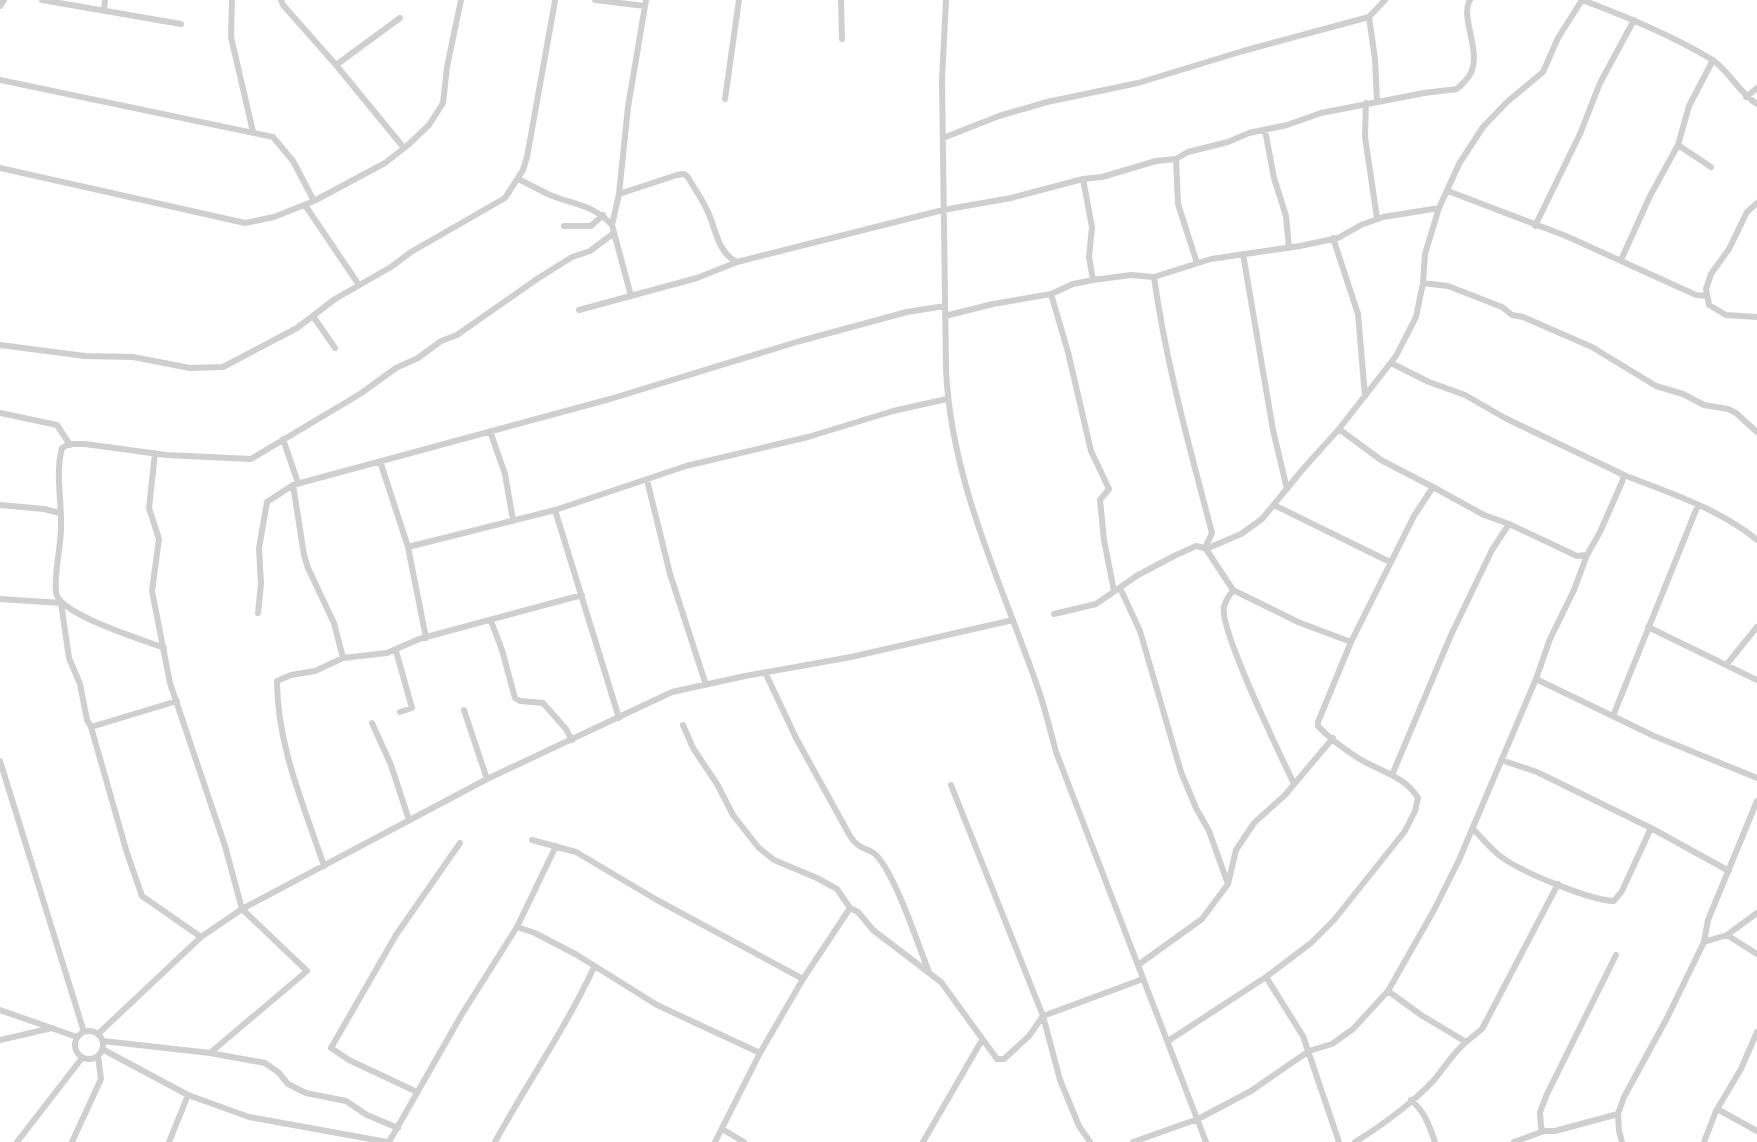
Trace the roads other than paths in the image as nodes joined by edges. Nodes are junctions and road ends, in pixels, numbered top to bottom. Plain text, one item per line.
1 (4, 0) edge
2 (42, 0) edge
3 (105, 0) edge
4 (232, 0) edge
5 (281, 0) edge
6 (461, 0) edge
7 (556, 0) edge
8 (595, 0) edge
9 (739, 0) edge
10 (841, 0) edge
11 (946, 0) edge
12 (1385, 0) edge
13 (1470, 0) edge
14 (1582, 0) edge
15 (646, 3) edge
16 (0, 6) edge
17 (104, 10) junction
18 (1369, 17) junction
19 (400, 18) dead end
20 (1634, 20) junction
21 (181, 24) dead end
22 (842, 39) dead end
23 (1713, 60) junction
24 (336, 64) junction
25 (0, 80) edge
26 (1757, 88) edge
27 (1746, 97) junction
28 (725, 99) dead end
29 (1377, 101) junction
30 (1366, 103) junction
31 (1757, 104) edge
32 (1265, 130) junction
33 (253, 132) junction
34 (943, 138) junction
35 (1678, 145) junction
36 (404, 148) junction
37 (1176, 159) junction
38 (1711, 167) dead end
39 (0, 168) edge
40 (518, 179) junction
41 (1083, 179) junction
42 (1448, 191) junction
43 (619, 194) junction
44 (314, 202) junction
45 (1757, 203) edge
46 (305, 205) junction
47 (1439, 208) junction
48 (943, 210) junction
49 (603, 215) junction
50 (1377, 218) junction
51 (612, 225) junction
52 (564, 226) dead end
53 (1535, 226) junction
54 (614, 233) junction
55 (1333, 238) junction
56 (1289, 248) junction
57 (1243, 254) junction
58 (1621, 260) junction
59 (737, 262) junction
60 (1197, 263) junction
61 (1154, 278) junction
62 (1093, 280) junction
63 (1423, 283) junction
64 (359, 285) junction
65 (1051, 294) junction
66 (631, 296) junction
67 (1707, 296) junction
68 (945, 306) junction
69 (579, 310) dead end
70 (313, 316) junction
71 (945, 316) junction
72 (1757, 317) edge
73 (0, 345) edge
74 (335, 348) dead end
75 (1391, 363) junction
76 (1365, 396) junction
77 (947, 399) junction
78 (0, 413) edge
79 (1339, 429) junction
80 (490, 430) junction
81 (1757, 432) edge
82 (283, 439) junction
83 (70, 444) junction
84 (155, 453) junction
85 (380, 461) junction
86 (1624, 475) junction
87 (647, 480) junction
88 (296, 484) junction
89 (1434, 487) junction
90 (1287, 489) junction
91 (0, 505) edge
92 (1274, 505) junction
93 (1698, 505) junction
94 (555, 510) junction
95 (60, 513) junction
96 (513, 520) junction
97 (1509, 524) junction
98 (1757, 540) edge
99 (1196, 546) junction
100 (408, 547) junction
101 (1206, 549) junction
102 (1586, 555) junction
103 (1390, 562) junction
104 (1117, 589) junction
105 (1233, 590) junction
106 (582, 595) junction
107 (0, 599) edge
108 (61, 603) junction
109 (258, 613) dead end
110 (1054, 614) dead end
111 (1013, 620) junction
112 (491, 621) junction
113 (1648, 627) junction
114 (1757, 627) edge
115 (426, 638) junction
116 (1351, 642) junction
117 (164, 648) junction
118 (396, 650) junction
119 (343, 658) junction
120 (1728, 664) junction
121 (765, 672) junction
122 (1536, 679) junction
123 (1757, 680) edge
124 (706, 685) junction
125 (176, 701) junction
126 (464, 710) dead end
127 (400, 712) dead end
128 (1613, 716) junction
129 (619, 718) junction
130 (372, 723) dead end
131 (683, 725) dead end
132 (91, 727) junction
133 (1333, 738) junction
134 (572, 740) junction
135 (1501, 760) junction
136 (0, 761) edge
137 (1392, 775) junction
138 (1757, 778) edge
139 (488, 779) junction
140 (1294, 784) junction
141 (950, 785) dead end
142 (1757, 801) edge
143 (409, 820) junction
144 (1652, 828) junction
145 (1474, 829) junction
146 (532, 840) dead end
147 (460, 843) dead end
148 (556, 846) junction
149 (324, 866) junction
150 (1729, 871) junction
151 (1228, 884) junction
152 (1558, 884) junction
153 (850, 908) junction
154 (242, 909) junction
155 (1757, 913) edge
156 (517, 927) junction
157 (1727, 935) junction
158 (201, 937) junction
159 (1704, 942) junction
160 (1757, 954) edge
161 (1616, 955) dead end
162 (1138, 965) junction
163 (594, 967) junction
164 (929, 973) junction
165 (1266, 977) junction
166 (803, 979) junction
167 (1143, 979) junction
168 (1388, 991) junction
169 (0, 1010) edge
170 (1043, 1016) junction
171 (53, 1028) junction
172 (84, 1032) junction
173 (1757, 1032) edge
174 (98, 1034) junction
175 (77, 1037) junction
176 (0, 1040) edge
177 (982, 1040) junction
178 (102, 1041) junction
179 (1168, 1041) junction
180 (1466, 1042) junction
181 (102, 1049) junction
182 (1309, 1051) junction
183 (210, 1053) junction
184 (760, 1053) junction
185 (98, 1056) junction
186 (82, 1058) junction
187 (417, 1092) junction
188 (188, 1095) junction
189 (1411, 1100) junction
190 (1716, 1111) junction
191 (1618, 1114) junction
192 (1198, 1120) junction
193 (398, 1128) junction
194 (722, 1129) junction
195 (1544, 1131) junction
196 (1757, 1131) edge
197 (925, 1141) edge
198 (17, 1142) edge
199 (72, 1142) edge
200 (169, 1142) edge
201 (388, 1142) edge
202 (495, 1142) edge
203 (715, 1142) edge
204 (744, 1142) edge
205 (1090, 1142) edge
206 (1133, 1142) edge
207 (1206, 1142) edge
208 (1339, 1142) edge
209 (1355, 1142) edge
210 (1435, 1142) edge
211 (1514, 1142) edge
212 (1622, 1142) edge
213 (1704, 1142) edge

1 - 16 street
2 - 17 street
3 - 17 street
4 - 33 street
5 - 24 street
6 - 36 street
7 - 40 street
8 - 15 street
9 - 28 street
10 - 22 street
11 - 34 street
12 - 18 street
13 - 29 street
14 - 20 street
14 - 42 street
15 - 43 street
17 - 21 street
18 - 29 street
18 - 34 street
19 - 24 street
20 - 23 street
20 - 53 street
23 - 27 street
23 - 35 street
24 - 36 street
25 - 33 street
26 - 27 street
27 - 31 street
29 - 30 street
30 - 32 street
30 - 50 street
32 - 37 street
32 - 56 street
33 - 44 street
34 - 48 street
35 - 38 street
35 - 58 street
36 - 44 street
37 - 41 street
37 - 60 street
39 - 46 street
40 - 49 street
40 - 64 street
41 - 48 street
41 - 62 street
42 - 47 street
42 - 53 street
43 - 51 street
43 - 59 street
44 - 46 street
45 - 67 street
46 - 64 street
47 - 50 street
47 - 63 street
48 - 59 street
48 - 68 street
49 - 51 street
49 - 52 street
50 - 55 street
51 - 54 street
53 - 58 street
54 - 66 street
54 - 82 street
55 - 56 street
55 - 76 street
56 - 57 street
57 - 60 street
57 - 90 street
58 - 67 street
59 - 66 street
60 - 61 street
61 - 62 street
61 - 99 street
62 - 65 street
63 - 75 street
63 - 81 street
64 - 70 street
65 - 71 street
65 - 104 street
66 - 69 street
67 - 72 street
68 - 71 street
68 - 80 street
70 - 73 street
70 - 74 street
71 - 77 street
75 - 76 street
75 - 86 street
76 - 79 street
77 - 87 street
77 - 111 street
78 - 83 street
79 - 89 street
79 - 90 street
80 - 85 street
80 - 96 street
82 - 84 street
82 - 88 street
83 - 84 street
83 - 95 street
84 - 117 street
85 - 88 street
85 - 100 street
86 - 93 street
86 - 102 street
87 - 94 street
87 - 124 street
88 - 109 street
88 - 119 street
89 - 97 street
89 - 103 street
90 - 92 street
91 - 95 street
92 - 101 street
92 - 103 street
93 - 98 street
93 - 113 street
94 - 96 street
94 - 106 street
95 - 108 street
96 - 100 street
97 - 102 street
97 - 137 street
99 - 101 street
99 - 104 street
100 - 115 street
101 - 105 street
102 - 122 street
103 - 116 street
104 - 110 street
104 - 151 street
105 - 116 street
105 - 140 street
106 - 112 street
106 - 129 street
107 - 108 street
108 - 117 street
108 - 132 street
111 - 121 street
111 - 162 street
112 - 115 street
112 - 134 street
113 - 120 street
113 - 128 street
114 - 120 street
115 - 118 street
116 - 133 street
117 - 125 street
118 - 119 street
118 - 127 street
119 - 149 street
120 - 123 street
121 - 124 street
121 - 164 street
122 - 128 street
122 - 135 street
124 - 129 street
125 - 132 street
125 - 154 street
126 - 139 street
128 - 138 street
129 - 134 street
130 - 143 street
131 - 153 street
132 - 158 street
133 - 137 street
133 - 140 street
134 - 139 street
135 - 144 street
135 - 145 street
136 - 172 street
137 - 165 street
139 - 143 street
140 - 151 street
141 - 170 street
142 - 150 street
143 - 149 street
144 - 150 street
144 - 152 street
145 - 152 street
145 - 168 street
146 - 148 street
147 - 187 street
148 - 156 street
148 - 166 street
149 - 154 street
150 - 159 street
151 - 162 street
152 - 180 street
153 - 164 street
153 - 166 street
154 - 158 street
154 - 183 street
155 - 157 street
156 - 163 street
156 - 187 street
157 - 159 street
157 - 160 street
158 - 174 street
159 - 191 street
161 - 195 street
162 - 167 street
163 - 184 street
163 - 202 street
164 - 177 street
165 - 179 street
165 - 182 street
166 - 184 street
167 - 170 street
167 - 179 street
168 - 180 street
168 - 182 street
169 - 171 street
170 - 177 street
170 - 205 street
171 - 175 street
171 - 176 street
172 - 174 street
172 - 175 street
173 - 190 street
174 - 178 street
175 - 186 street
177 - 197 street
178 - 181 street
178 - 183 street
179 - 192 street
180 - 189 street
181 - 185 street
181 - 188 street
182 - 192 street
182 - 208 street
183 - 193 street
184 - 194 street
185 - 186 street
185 - 199 street
186 - 198 street
187 - 193 street
188 - 200 street
188 - 201 street
189 - 209 street
189 - 210 street
190 - 196 street
190 - 213 street
191 - 195 street
191 - 212 street
192 - 206 street
192 - 207 street
193 - 201 street
194 - 203 street
194 - 204 street
195 - 211 street

